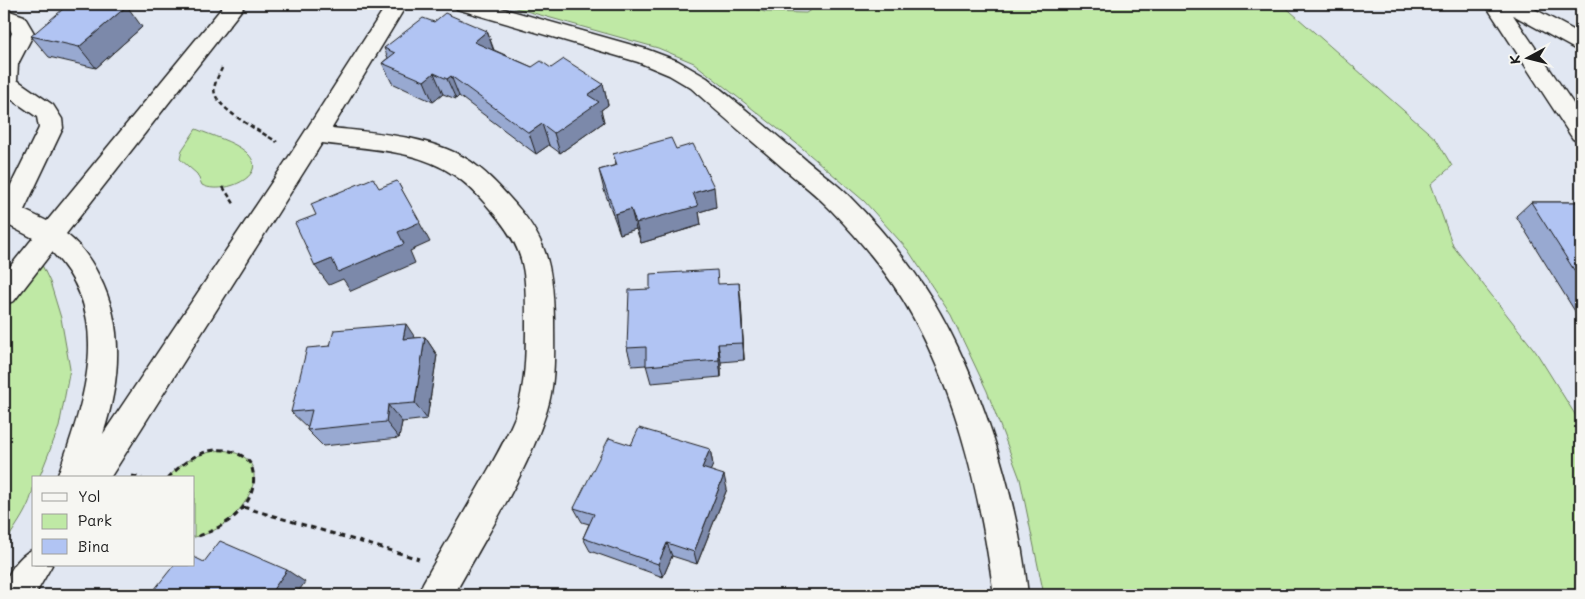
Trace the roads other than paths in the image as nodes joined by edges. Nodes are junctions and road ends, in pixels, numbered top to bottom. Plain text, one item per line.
1 (236, 4) edge
2 (397, 4) edge
3 (464, 4) edge
4 (1495, 4) edge
5 (1508, 4) edge
6 (4, 16) edge
7 (1581, 43) edge
8 (1581, 133) edge
9 (316, 134) junction
10 (6, 214) edge
11 (49, 236) junction
12 (4, 293) edge
13 (74, 476) edge
14 (93, 476) edge
15 (34, 566) edge
16 (16, 595) edge
17 (435, 595) edge
18 (1011, 595) edge

1 - 11 street
2 - 9 street
3 - 18 street
4 - 8 street
5 - 7 street
6 - 10 street
9 - 14 street
9 - 17 street
10 - 11 street
11 - 12 street
11 - 13 street
15 - 16 street

